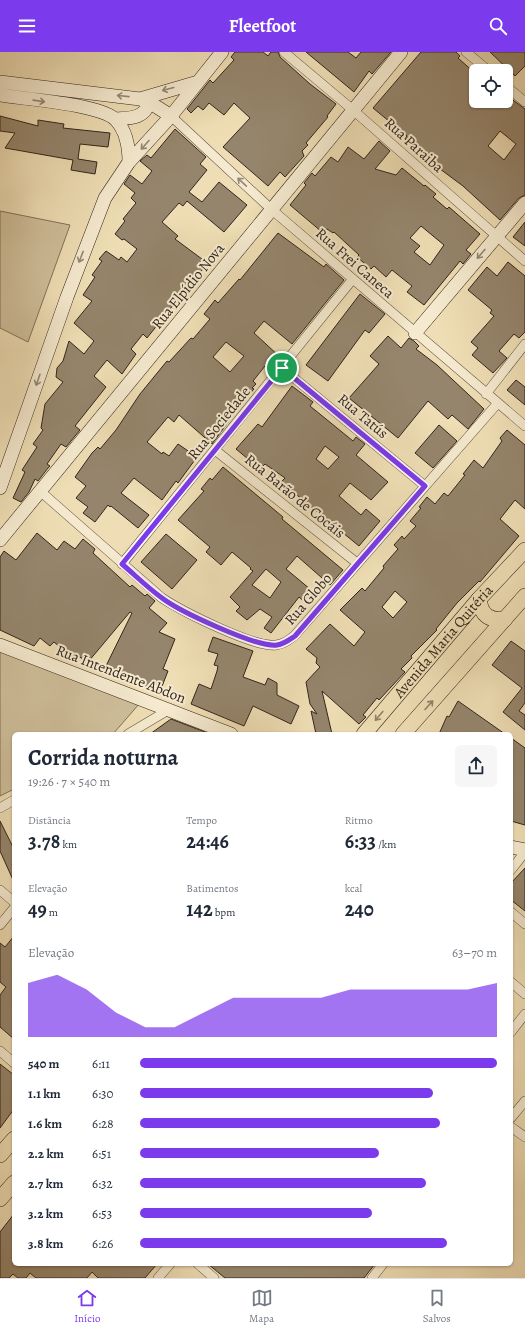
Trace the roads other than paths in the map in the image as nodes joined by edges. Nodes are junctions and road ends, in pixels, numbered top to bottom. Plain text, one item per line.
1 (222, 52) edge
2 (284, 52) edge
3 (401, 52) edge
4 (466, 52) edge
5 (480, 64) edge
6 (0, 82) edge
7 (198, 82) junction
8 (513, 92) edge
9 (0, 95) edge
10 (144, 100) junction
11 (525, 102) edge
12 (353, 110) junction
13 (171, 116) junction
14 (115, 119) junction
15 (129, 162) junction
16 (525, 203) edge
17 (271, 209) junction
18 (496, 236) junction
19 (525, 261) edge
20 (352, 280) junction
21 (415, 333) junction
22 (525, 344) edge
23 (282, 368) junction
24 (486, 394) junction
25 (498, 404) junction
26 (525, 426) edge
27 (215, 450) junction
28 (425, 486) junction
29 (0, 488) edge
30 (40, 491) junction
31 (0, 540) edge
32 (525, 550) edge
33 (357, 563) junction
34 (122, 564) junction
35 (525, 596) edge
36 (478, 600) junction
37 (505, 619) junction
38 (0, 645) edge
39 (170, 709) junction
40 (131, 732) edge
41 (226, 732) edge
42 (366, 732) edge
43 (405, 732) edge
44 (12, 801) edge
45 (0, 808) edge
46 (513, 848) edge
47 (525, 851) edge
48 (513, 867) edge
49 (0, 890) edge
50 (12, 900) edge
51 (12, 910) edge
52 (513, 914) edge
53 (525, 924) edge
54 (0, 925) edge
55 (513, 984) edge
56 (525, 994) edge
57 (525, 1014) edge
58 (513, 1029) edge
59 (0, 1051) edge
60 (12, 1061) edge
61 (525, 1101) edge
62 (513, 1116) edge
63 (513, 1129) edge
64 (525, 1138) edge
65 (12, 1141) edge
66 (0, 1155) edge
67 (12, 1185) edge
68 (0, 1200) edge
69 (168, 1266) edge
70 (200, 1266) edge
71 (381, 1266) edge
72 (158, 1278) edge
73 (214, 1278) edge
74 (372, 1278) edge

1 - 7 street
2 - 12 street, Rua Paraiba
3 - 12 street, Rua Elpídio Nova
4 - 5 street
10 -> 6 street
7 -> 10 street
7 - 13 street
8 - 11 street
9 -> 14 street
10 - 13 street
10 - 14 street
12 - 17 street, Rua Elpídio Nova
12 - 18 street, Rua Paraiba
13 -> 15 street
17 -> 13 street, Rua Frei Caneca
14 - 15 street
15 -> 29 street
16 - 18 street
17 - 20 street, Rua Frei Caneca
17 - 30 street, Rua Elpídio Nova
18 - 19 street, Rua Paraiba
18 -> 21 street
20 - 21 street, Rua Frei Caneca
20 - 23 street, Rua Sociedade
21 - 24 street, Rua Frei Caneca
22 - 24 street
23 - 27 street, Rua Sociedade
23 - 28 street, Rua Tatús
24 - 25 street, Rua Frei Caneca
25 - 26 street, Rua Frei Caneca
25 - 28 street, Rua Globo
27 - 33 street, Rua Barão de Cocáis
27 - 34 street, Rua Sociedade
28 - 33 street, Rua Globo
30 - 31 street, Rua Elpídio Nova
30 - 34 street, Rua Globo
32 - 36 main road, Avenida Maria Quitéria
33 - 34 street, Rua Globo
35 - 37 main road, Avenida Maria Quitéria
36 - 37 main road
36 -> 42 main road, Avenida Maria Quitéria
43 -> 37 main road, Avenida Maria Quitéria
38 - 39 street, Rua Intendente Abdon
39 - 40 street
39 - 41 street, Rua Intendente Abdon
44 - 45 street
46 - 47 street
47 - 48 street
49 - 50 street
51 - 54 street
52 - 53 street
55 - 56 street
57 - 58 street
59 - 60 street
61 - 62 street
63 - 64 street
65 - 66 main road
67 - 68 main road
69 - 72 street
70 - 73 street
71 - 74 street

